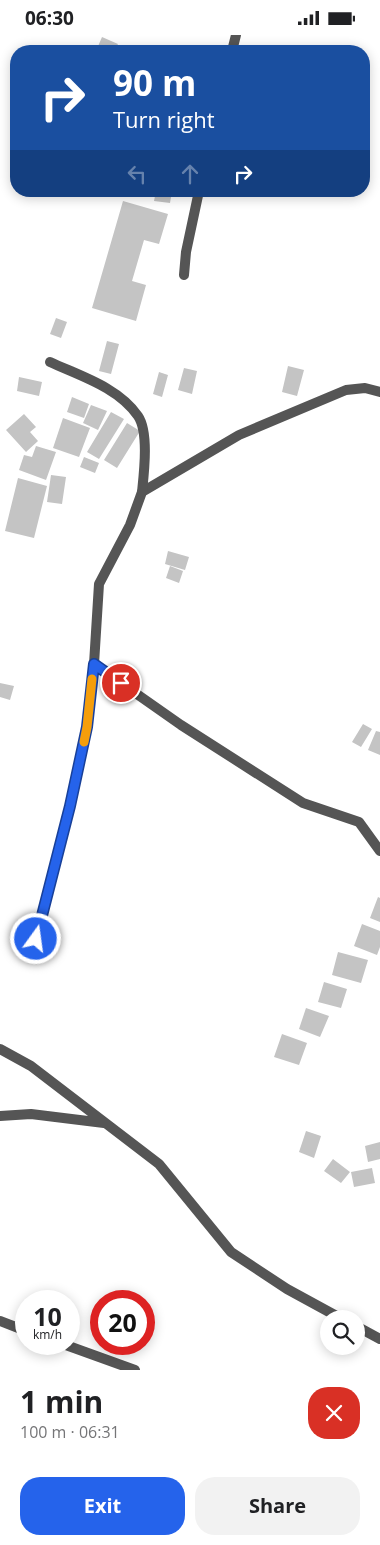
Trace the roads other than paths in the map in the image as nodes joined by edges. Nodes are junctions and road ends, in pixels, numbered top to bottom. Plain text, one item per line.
1 (198, 197) edge
2 (184, 275) dead end
3 (50, 361) dead end
4 (380, 392) edge
5 (142, 492) junction
6 (94, 664) junction
7 (380, 851) edge
8 (36, 939) dead end
9 (0, 1049) edge
10 (0, 1116) edge
11 (105, 1123) junction
12 (326, 1310) edge
13 (0, 1321) edge
14 (15, 1327) edge
15 (365, 1332) edge
16 (380, 1339) edge
17 (80, 1350) edge
18 (135, 1370) edge

1 - 2 street
3 - 5 street
4 - 5 street
5 - 6 street
6 - 7 street
6 - 8 street
9 - 11 street
10 - 11 street
11 - 12 street
13 - 14 street
15 - 16 street
17 - 18 street

